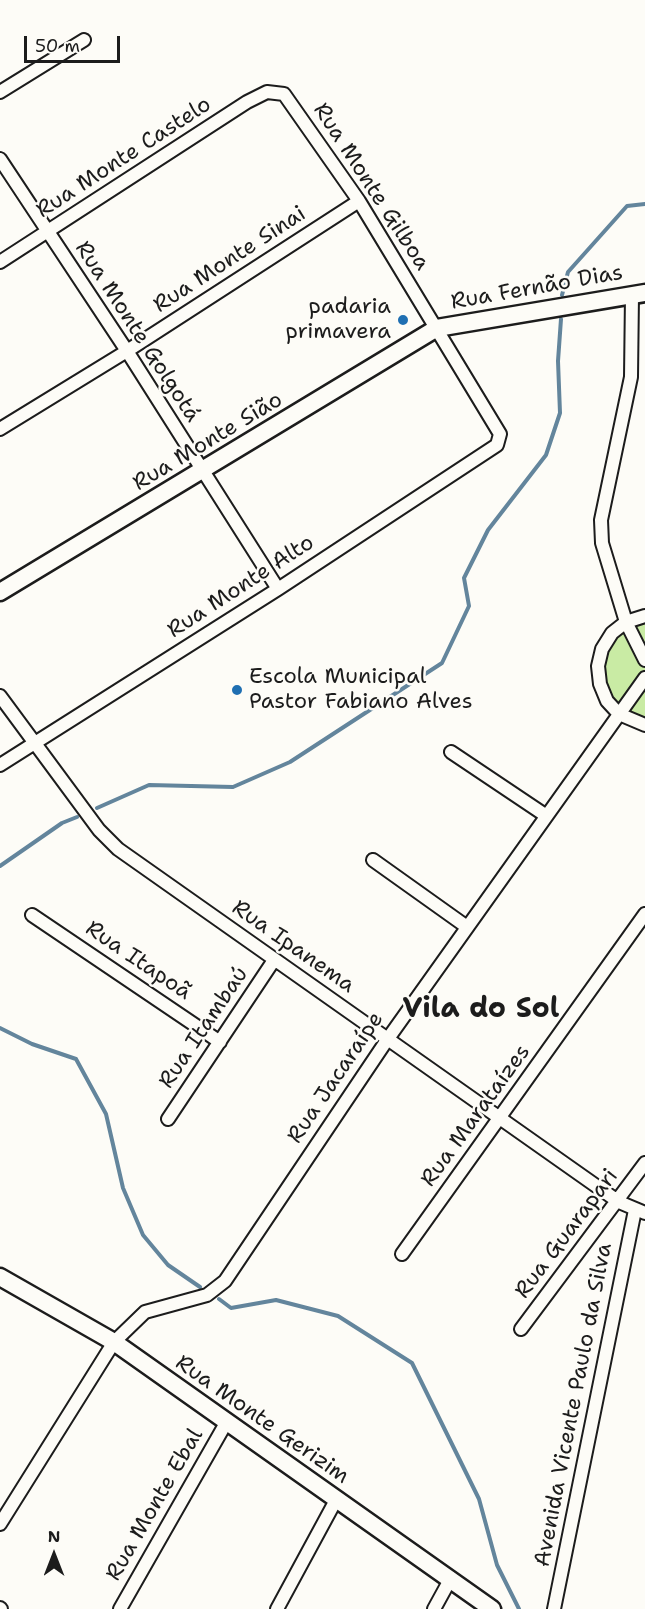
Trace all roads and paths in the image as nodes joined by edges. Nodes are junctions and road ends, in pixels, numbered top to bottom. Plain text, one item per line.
1 (84, 40) dead end
2 (0, 92) edge
3 (272, 92) joint
4 (0, 159) edge
5 (359, 201) junction
6 (48, 233) junction
7 (0, 262) edge
8 (638, 294) edge
9 (437, 328) junction
10 (127, 351) junction
11 (633, 351) junction
12 (645, 358) edge
13 (0, 429) edge
14 (500, 438) joint
15 (201, 472) junction
16 (278, 589) junction
17 (0, 592) edge
18 (645, 616) edge
19 (626, 622) junction
20 (645, 660) edge
21 (645, 678) edge
22 (0, 696) edge
23 (619, 714) junction
24 (645, 725) edge
25 (35, 742) junction
26 (451, 752) dead end
27 (0, 765) edge
28 (545, 815) junction
29 (374, 860) dead end
30 (645, 914) edge
31 (32, 915) dead end
32 (466, 927) junction
33 (274, 960) junction
34 (387, 1040) junction
35 (220, 1041) junction
36 (168, 1119) dead end
37 (500, 1119) junction
38 (645, 1163) edge
39 (619, 1202) junction
40 (640, 1211) edge
41 (402, 1254) dead end
42 (0, 1277) edge
43 (521, 1329) dead end
44 (114, 1342) junction
45 (226, 1423) junction
46 (336, 1500) junction
47 (0, 1524) edge
48 (451, 1578) junction
49 (120, 1609) edge
50 (277, 1609) edge
51 (434, 1609) edge
52 (492, 1609) edge
53 (554, 1609) edge

1 - 2 street
3 - 5 street, Rua Monte Gilboa
3 - 6 street, Rua Monte Castelo
4 - 6 street, Rua Monte Golgotá
5 - 9 street, Rua Monte Gilboa
5 - 10 street, Rua Monte Sinai
6 - 7 street, Rua Monte Castelo
6 - 10 street, Rua Monte Golgotá
8 - 9 street, Rua Fernão Dias
8 - 11 street
9 - 14 street, Rua Monte Gilboa
9 - 15 street, Rua Monte Sião
10 - 13 street, Rua Monte Sinai
10 - 15 street, Rua Monte Golgotá
11 - 12 street
11 - 19 street
14 - 16 street, Rua Monte Alto
15 - 16 street, Rua Monte Golgotá
15 - 17 street, Rua Monte Sião
16 - 25 street, Rua Monte Alto
18 - 19 street
19 - 20 street
19 - 23 street
21 - 23 street, Rua Jacaraípe
22 - 25 street, Rua Ipanema
23 - 24 street
23 - 28 street, Rua Jacaraípe
25 - 27 street, Rua Monte Alto
25 - 33 street, Rua Ipanema
26 - 28 street
28 - 32 street, Rua Jacaraípe
29 - 32 street
30 - 37 street, Rua Marataízes
31 - 35 street, Rua Itapoã
32 - 34 street, Rua Jacaraípe
33 - 34 street, Rua Ipanema
33 - 35 street, Rua Itambaú
34 - 37 street, Rua Ipanema
34 - 44 street, Rua Jacaraípe
35 - 36 street, Rua Itambaú
37 - 39 street, Rua Ipanema
37 - 41 street, Rua Marataízes
38 - 39 street, Rua Guarapari
39 - 40 street, Rua Ipanema
39 - 43 street, Rua Guarapari
40 - 53 street, Avenida Vicente Paulo da Silva
42 - 44 street, Rua Monte Gerizim
44 - 45 street, Rua Monte Gerizim
44 - 47 street, Rua Jacaraípe
45 - 46 street, Rua Monte Gerizim
45 - 49 street, Rua Monte Ebal
46 - 48 street, Rua Monte Gerizim
46 - 50 street
48 - 51 street
48 - 52 street, Rua Monte Gerizim

